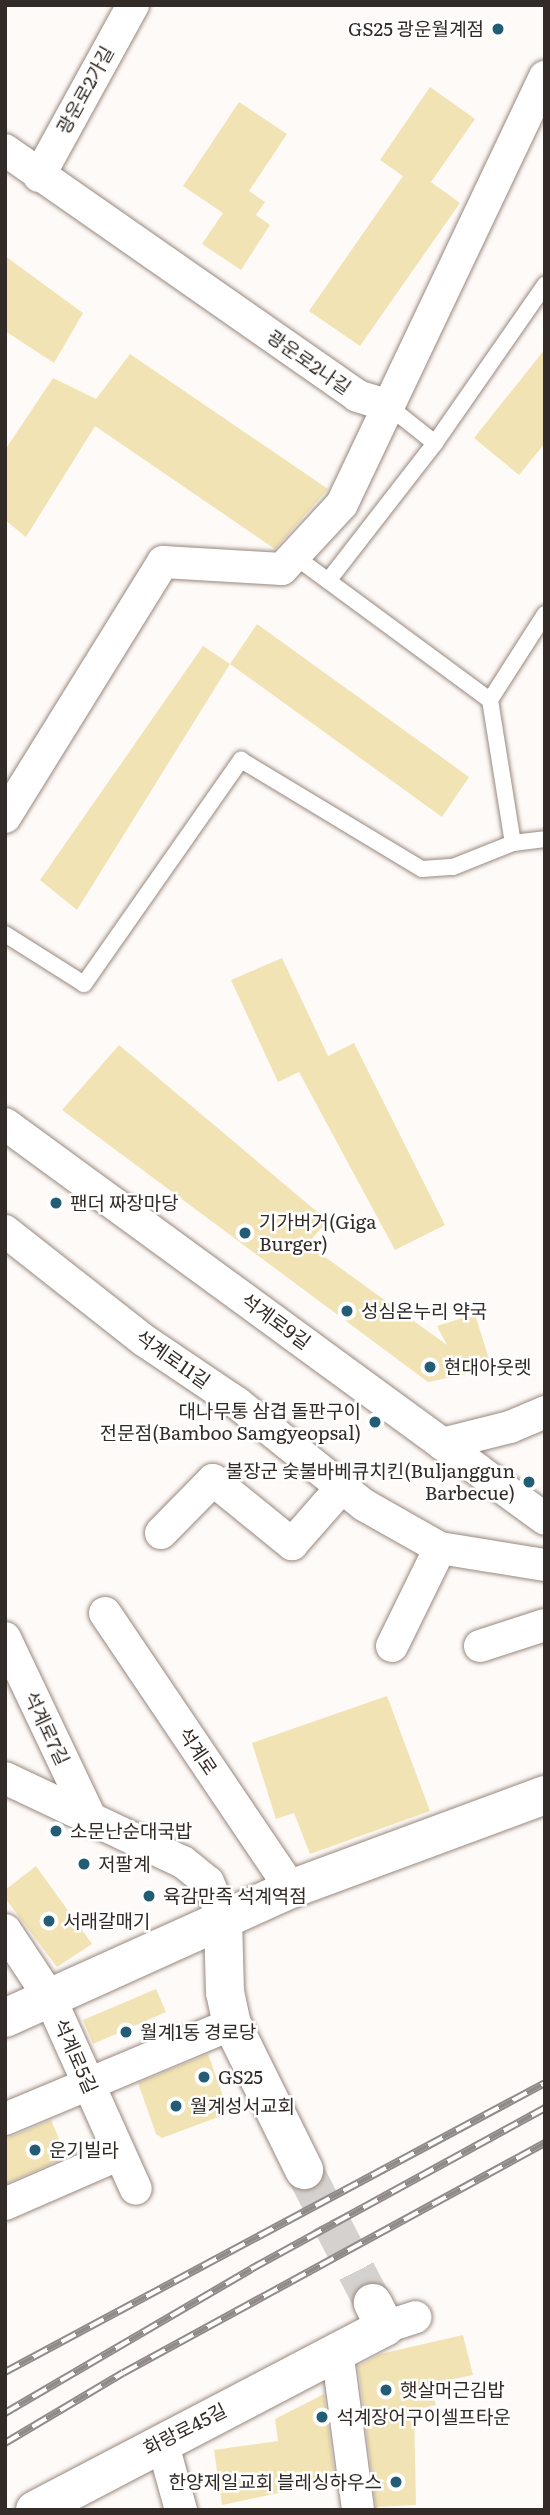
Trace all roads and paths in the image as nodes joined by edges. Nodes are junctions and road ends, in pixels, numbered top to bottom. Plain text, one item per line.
1 (133, 5) edge
2 (545, 77) edge
3 (5, 150) edge
4 (39, 176) junction
5 (545, 285) edge
6 (387, 405) junction
7 (435, 443) junction
8 (293, 555) junction
9 (328, 581) junction
10 (545, 614) edge
11 (491, 701) junction
12 (5, 817) edge
13 (545, 839) edge
14 (513, 843) junction
15 (5, 934) edge
16 (5, 1124) edge
17 (5, 1231) edge
18 (545, 1412) edge
19 (442, 1444) junction
20 (342, 1486) junction
21 (545, 1519) edge
22 (161, 1533) dead end
23 (440, 1548) junction
24 (545, 1565) edge
25 (104, 1613) dead end
26 (545, 1625) edge
27 (5, 1639) edge
28 (392, 1646) dead end
29 (480, 1646) dead end
30 (5, 1778) edge
31 (545, 1795) edge
32 (90, 1817) junction
33 (292, 1889) junction
34 (223, 1918) junction
35 (5, 1930) edge
36 (50, 1998) junction
37 (5, 2018) edge
38 (232, 2024) junction
39 (89, 2085) junction
40 (5, 2119) edge
41 (120, 2154) junction
42 (304, 2170) tunnel mouth
43 (136, 2189) dead end
44 (5, 2204) edge
45 (391, 2316) dead end
46 (337, 2350) junction
47 (162, 2441) junction
48 (42, 2508) edge
49 (181, 2510) edge
50 (358, 2510) edge

1 - 4 street, 광운로2가길
2 - 6 street
3 - 4 street, 광운로2나길
4 - 6 street, 광운로2나길
5 - 7 lane
6 - 7 lane
6 - 8 street
7 - 9 lane
8 - 9 lane
8 - 12 street
9 - 11 lane
10 - 11 lane
11 - 14 lane
13 - 14 lane
14 - 15 lane
16 - 19 street, 석계로9길
17 - 20 street, 석계로11길
18 - 19 street
19 - 21 street, 석계로9길
20 - 22 street
20 - 23 street, 석계로11길
23 - 24 street, 석계로11길
23 - 28 street
25 - 33 street, 석계로
26 - 29 street
27 - 32 street, 석계로7길
30 - 32 street
31 - 33 street
32 - 34 street
33 - 34 street
34 - 36 street
34 - 38 street
35 - 36 street, 석계로5길
36 - 37 street
36 - 39 street, 석계로5길
38 - 39 street
38 - 42 street
39 - 40 street
39 - 41 street, 석계로5길
41 - 43 street, 석계로5길
41 - 44 street
45 - 46 street, 화랑로45길
46 - 47 street, 화랑로45길
46 - 50 street
47 - 48 street, 화랑로45길
47 - 49 street

